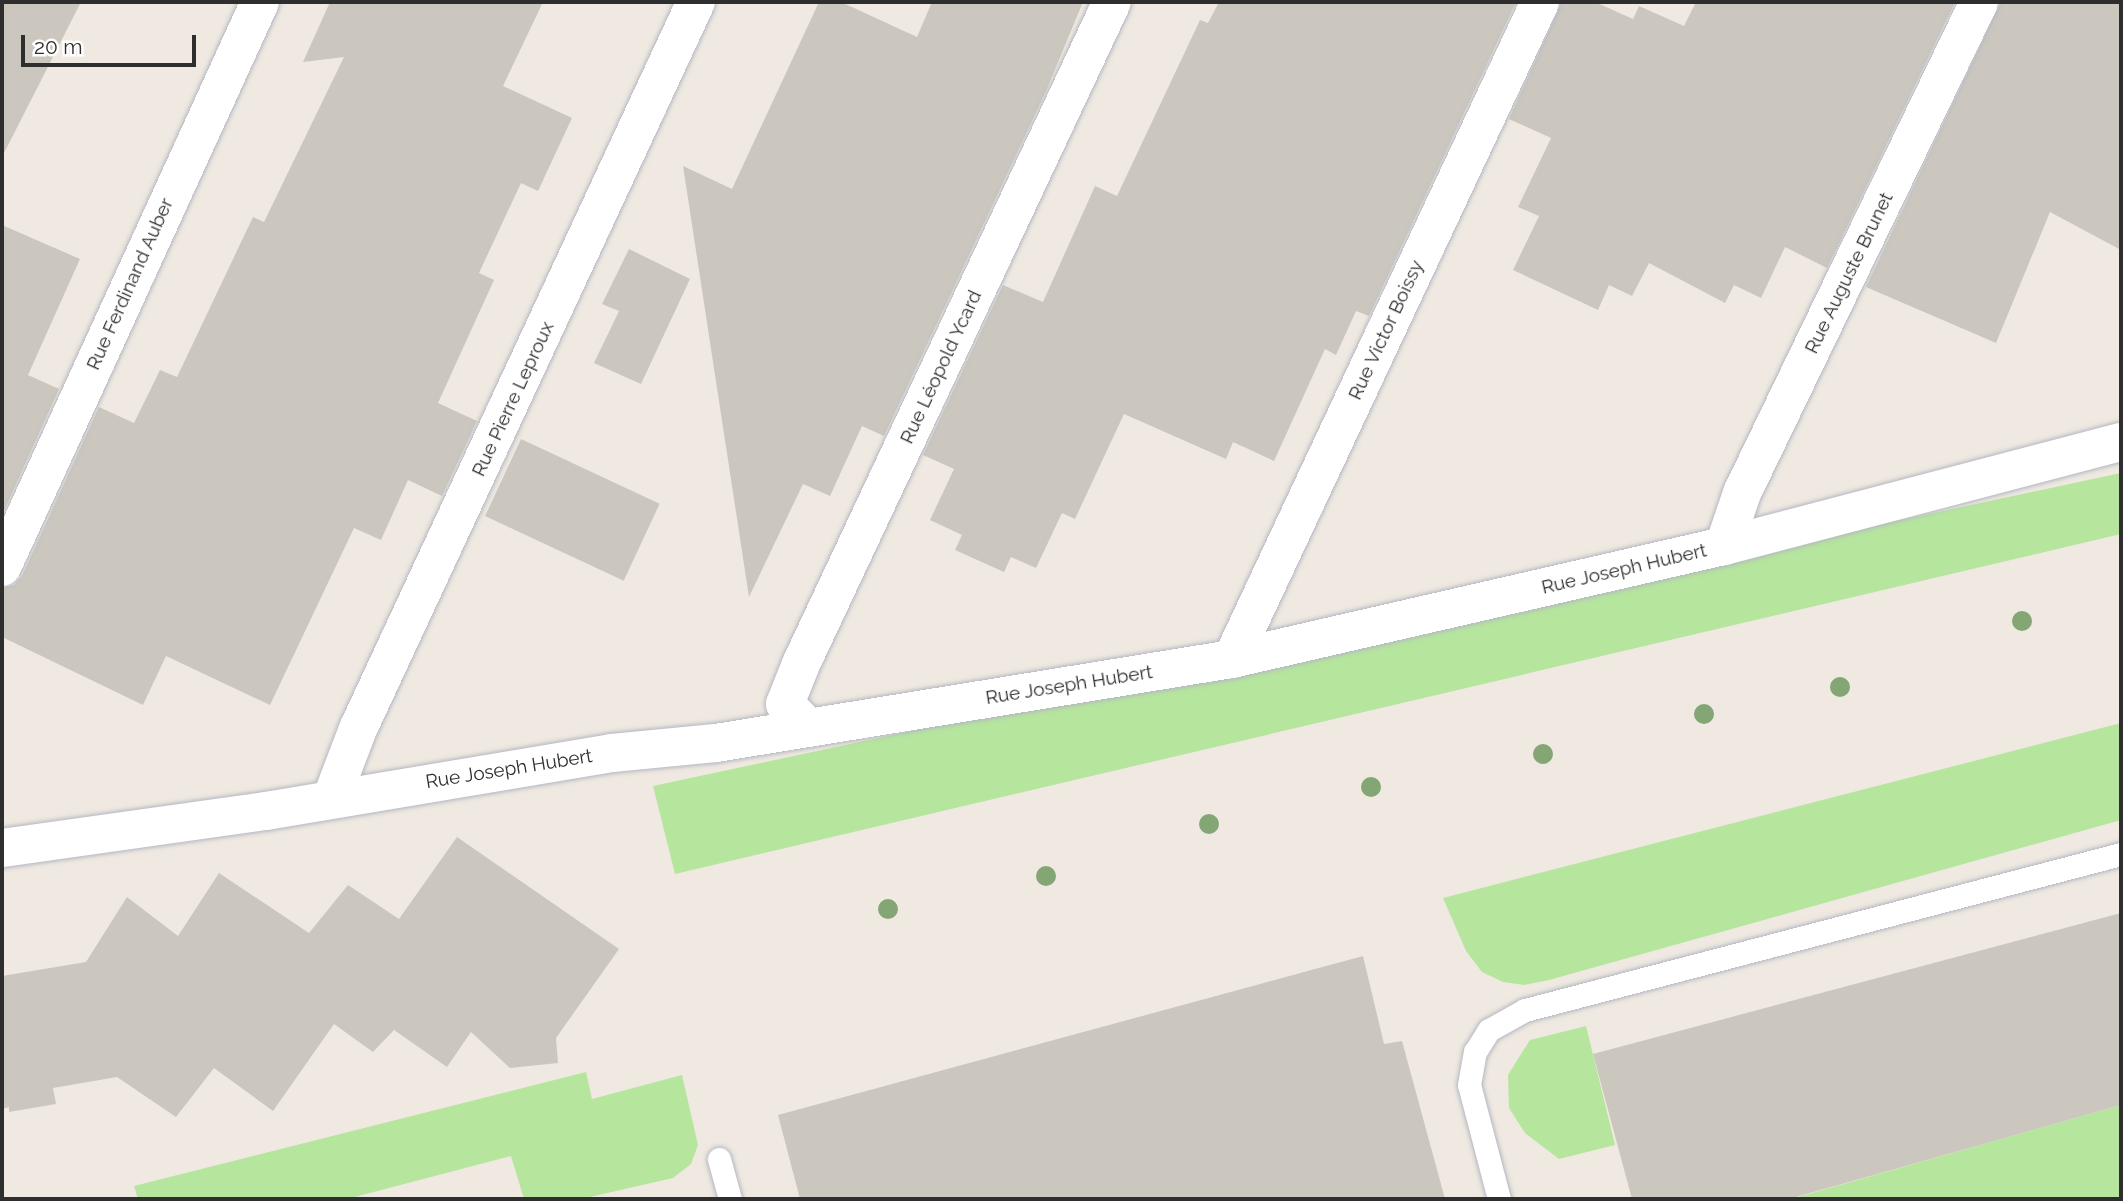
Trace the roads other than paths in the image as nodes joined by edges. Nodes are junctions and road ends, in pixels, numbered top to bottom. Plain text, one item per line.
1 (260, 2) edge
2 (696, 2) edge
3 (1112, 2) edge
4 (1540, 2) edge
5 (1979, 2) edge
6 (2121, 442) edge
7 (1724, 545) junction
8 (2, 567) edge
9 (1232, 659) junction
10 (807, 726) junction
11 (332, 797) junction
12 (2, 848) edge
13 (2121, 854) edge
14 (719, 1159) dead end
15 (730, 1199) edge
16 (1499, 1199) edge

1 - 8 street, Rue Ferdinand Auber
2 - 11 street, Rue Pierre Leproux
3 - 10 street, Rue Léopold Ycard
4 - 9 street, Rue Victor Boissy
5 - 7 street, Rue Auguste Brunet
6 - 7 street, Rue Joseph Hubert
7 - 9 street, Rue Joseph Hubert
9 - 10 street, Rue Joseph Hubert
10 - 11 street, Rue Joseph Hubert
11 - 12 street, Rue Joseph Hubert
13 - 16 lane
14 - 15 lane

